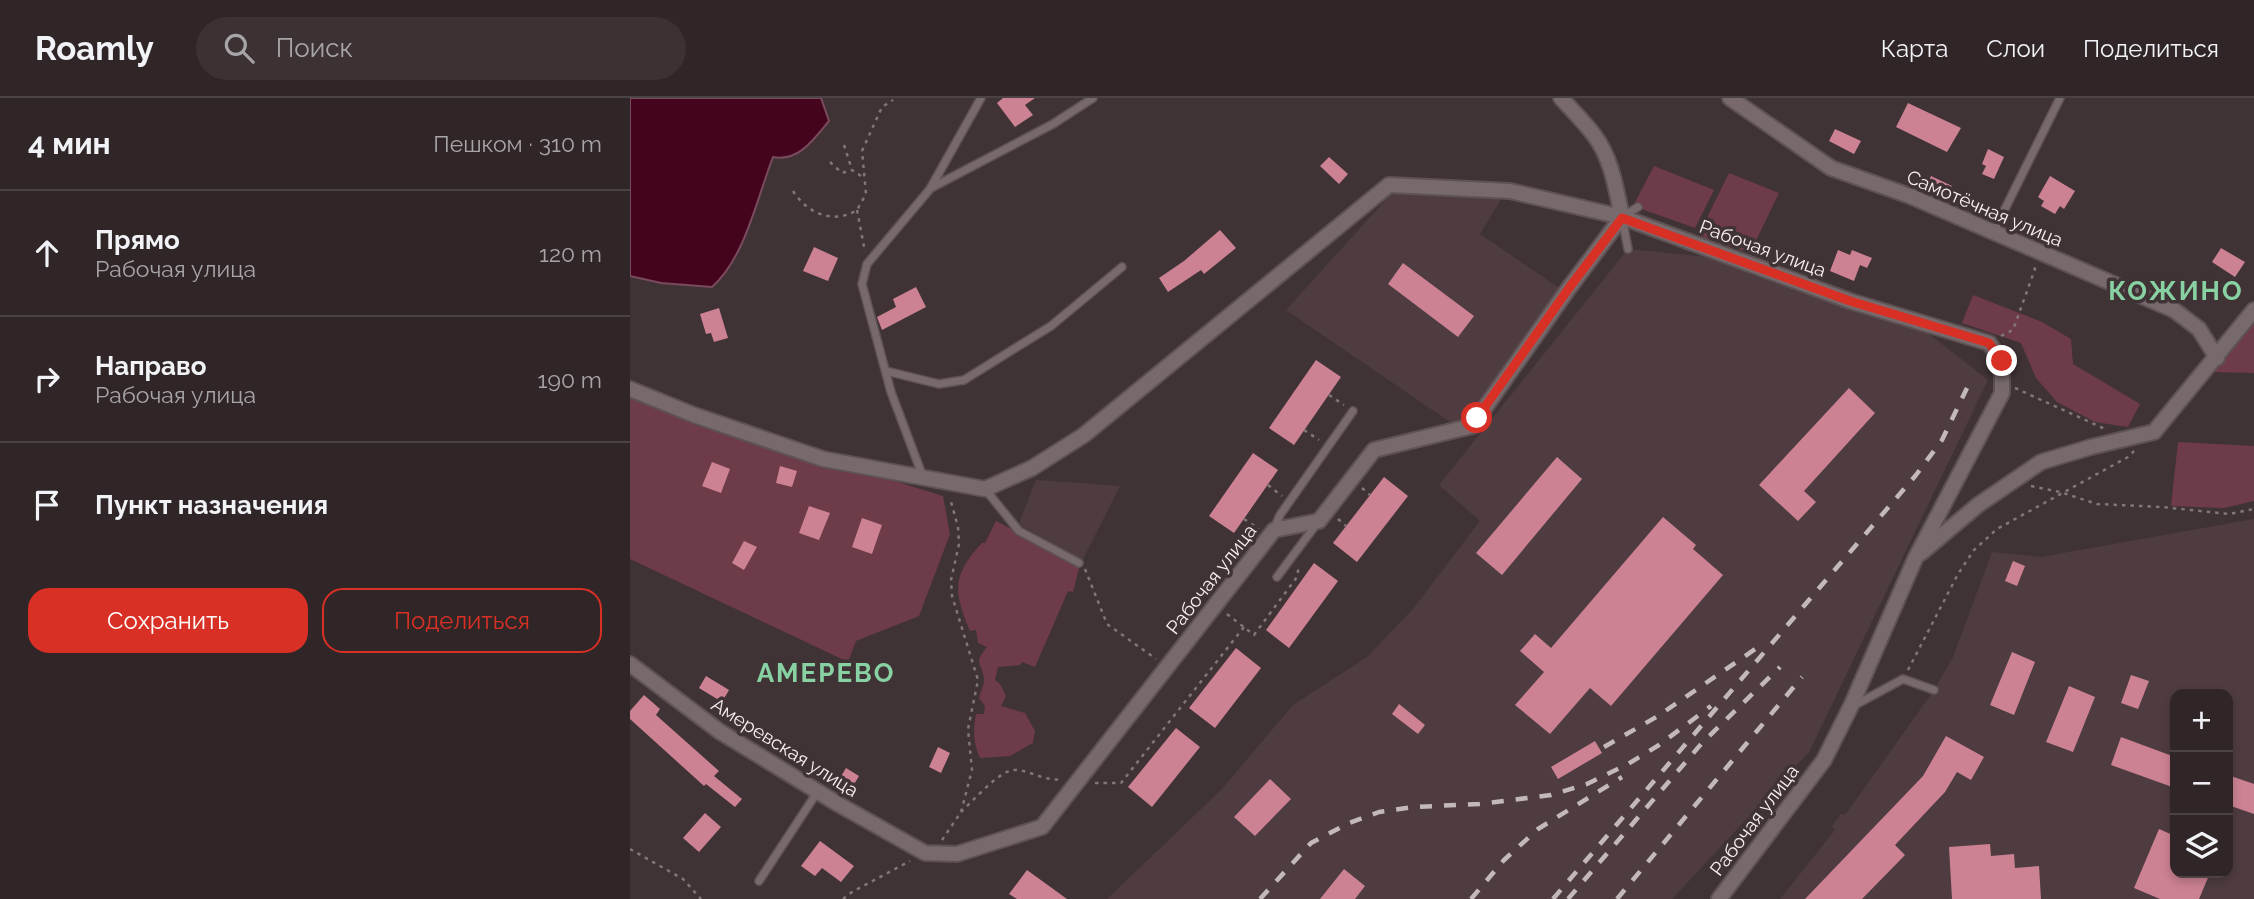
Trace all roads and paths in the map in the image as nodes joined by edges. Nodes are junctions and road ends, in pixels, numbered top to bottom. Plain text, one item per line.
1 (981, 98) edge
2 (1093, 98) edge
3 (1561, 98) edge
4 (1730, 98) edge
5 (2060, 98) edge
6 (893, 100) dead end
7 (844, 145) dead end
8 (830, 162) dead end
9 (852, 170) junction
10 (864, 178) junction
11 (930, 188) junction
12 (793, 191) dead end
13 (1638, 207) dead end
14 (857, 210) junction
15 (1622, 218) junction
16 (1994, 231) junction
17 (1628, 249) dead end
18 (2028, 260) dead end
19 (867, 264) junction
20 (1122, 267) dead end
21 (2254, 310) edge
22 (1989, 343) junction
23 (2217, 358) junction
24 (886, 371) junction
25 (2004, 383) junction
26 (630, 389) edge
27 (1329, 395) dead end
28 (1353, 411) joint
29 (1304, 430) dead end
30 (2111, 432) dead end
31 (2154, 432) junction
32 (1328, 446) junction
33 (923, 478) junction
34 (2010, 482) junction
35 (1268, 485) dead end
36 (1359, 486) dead end
37 (985, 489) junction
38 (2060, 492) junction
39 (1370, 495) dead end
40 (1290, 501) junction
41 (2254, 509) edge
42 (1335, 517) dead end
43 (1319, 521) junction
44 (1346, 526) dead end
45 (1274, 530) junction
46 (1915, 559) junction
47 (1079, 563) joint
48 (1277, 577) dead end
49 (1297, 577) dead end
50 (1302, 580) dead end
51 (1274, 609) dead end
52 (1279, 612) dead end
53 (1244, 627) dead end
54 (1220, 657) junction
55 (1225, 661) dead end
56 (630, 664) edge
57 (1168, 667) junction
58 (1903, 680) junction
59 (1195, 689) junction
60 (1934, 690) dead end
61 (1200, 694) dead end
62 (1852, 706) junction
63 (1158, 736) junction
64 (1165, 741) dead end
65 (1133, 768) junction
66 (1139, 773) dead end
67 (1082, 776) junction
68 (818, 791) junction
69 (961, 812) junction
70 (630, 849) edge
71 (925, 853) junction
72 (759, 881) dead end
73 (701, 899) edge
74 (843, 899) edge
75 (1719, 899) edge

1 - 11 lane
2 - 11 lane
3 - 15 street
4 - 16 street, Самотёчная улица
5 - 16 lane
6 - 10 path
7 - 9 path
8 - 9 path
9 - 10 path
10 - 14 path
11 - 19 lane
12 - 14 path
13 - 15 lane
14 - 19 path
15 - 17 lane
15 - 22 street, Рабочая улица
15 - 37 street, Рабочая улица
15 - 43 street
16 - 23 street, Самотёчная улица
18 - 22 path
19 - 24 lane
20 - 24 lane
21 - 23 street
22 - 25 street
23 - 31 street
24 - 33 lane
25 - 30 path
25 - 46 street, Рабочая улица
26 - 33 street
27 - 28 path
28 - 32 lane
29 - 32 path
31 - 34 street
31 - 38 path
32 - 40 lane
33 - 37 street
33 - 69 path
34 - 38 path
34 - 46 street
35 - 40 path
36 - 39 path
37 - 47 lane
38 - 41 path
38 - 58 path
40 - 45 lane
42 - 44 path
43 - 45 street, Рабочая улица
43 - 48 lane
45 - 57 street, Рабочая улица
46 - 62 street, Рабочая улица
47 - 57 path
49 - 50 path
51 - 52 path
53 - 54 path
54 - 55 path
54 - 59 path
56 - 68 street, Амеревская улица
57 - 67 street, Рабочая улица
58 - 60 lane
58 - 62 lane
59 - 61 path
59 - 63 path
62 - 75 street, Рабочая улица
63 - 64 path
63 - 65 path
65 - 66 path
65 - 67 path
67 - 69 path
67 - 71 street, Рабочая улица
68 - 71 street, Амеревская улица
68 - 72 lane
69 - 71 path
70 - 73 path
71 - 74 path

